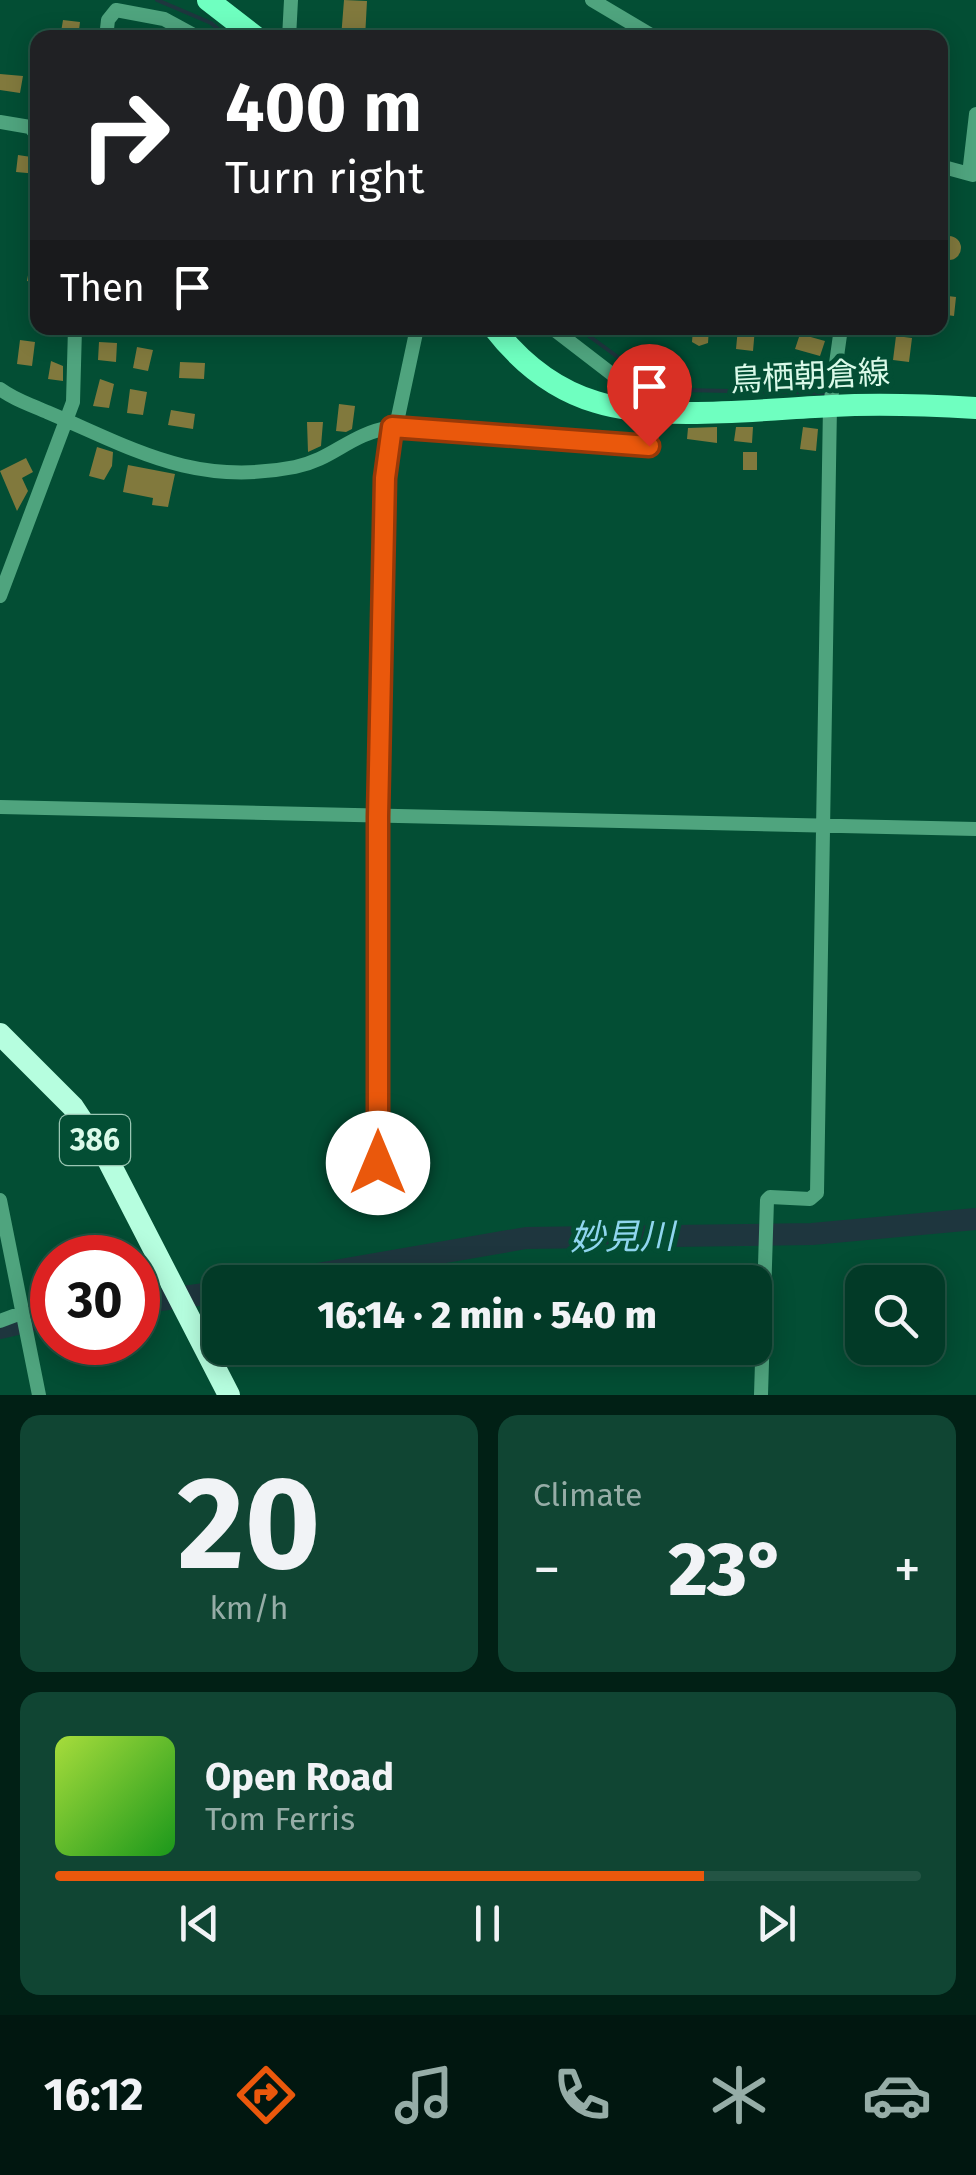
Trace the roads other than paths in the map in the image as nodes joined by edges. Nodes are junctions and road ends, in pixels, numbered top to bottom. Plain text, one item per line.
1 (208, 0) edge
2 (291, 0) edge
3 (592, 0) edge
4 (114, 5) edge
5 (107, 30) edge
6 (185, 30) edge
7 (246, 30) edge
8 (289, 30) edge
9 (643, 30) edge
10 (976, 114) edge
11 (0, 122) edge
12 (30, 127) edge
13 (972, 175) edge
14 (75, 335) edge
15 (414, 335) edge
16 (499, 335) edge
17 (561, 335) edge
18 (840, 335) edge
19 (0, 388) edge
20 (830, 406) junction
21 (631, 407) junction
22 (976, 408) edge
23 (658, 410) junction
24 (64, 423) junction
25 (392, 427) junction
26 (0, 596) edge
27 (0, 807) edge
28 (378, 817) junction
29 (822, 826) junction
30 (976, 829) edge
31 (0, 1034) edge
32 (0, 1200) edge
33 (378, 1201) dead end
34 (24, 1312) junction
35 (0, 1320) edge
36 (39, 1395) edge
37 (228, 1395) edge
38 (761, 1395) edge

1 - 7 main road
2 - 8 street
3 - 9 street
4 - 5 street
4 - 6 street
10 - 13 street
11 - 12 street
14 - 24 street
15 - 25 street
16 - 21 main road, 鳥栖朝倉線
17 - 21 street
18 - 20 street
19 - 24 street
20 - 22 main road, 鳥栖朝倉線
20 - 23 main road, 鳥栖朝倉線
20 - 29 street
21 - 23 main road, 鳥栖朝倉線
23 - 25 street
24 - 25 street
24 - 26 street
25 - 28 street
27 - 28 street
28 - 29 street
28 - 33 street
29 - 30 street
29 - 38 street
31 - 37 highway, 386
32 - 34 street
34 - 35 street
34 - 36 street

